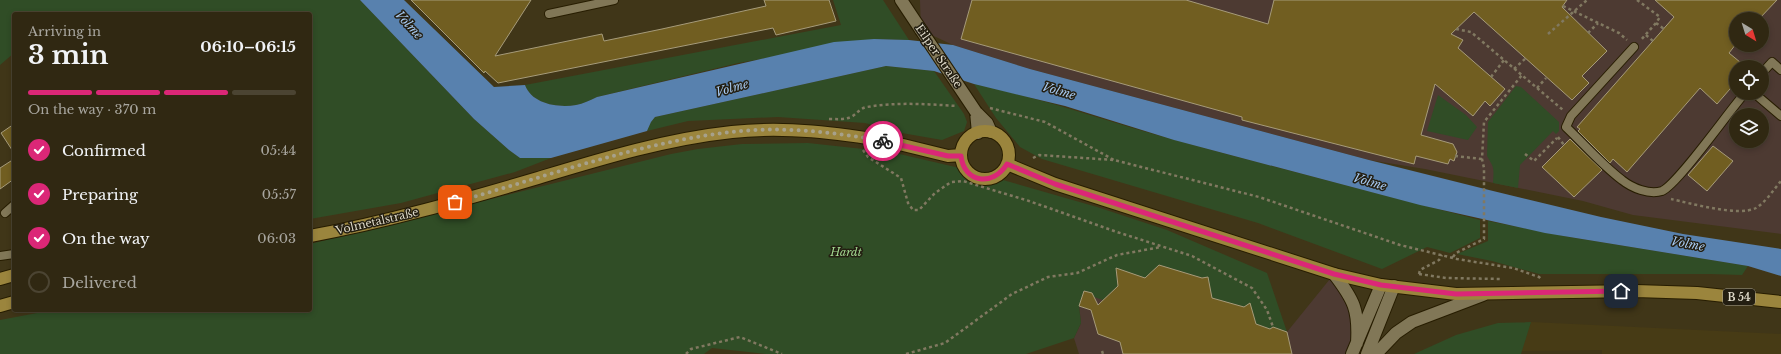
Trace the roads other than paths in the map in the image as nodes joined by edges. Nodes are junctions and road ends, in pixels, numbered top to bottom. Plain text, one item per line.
1 (614, 0) edge
2 (901, 0) edge
3 (549, 14) dead end
4 (1634, 47) road end
5 (1769, 65) edge
6 (1781, 70) edge
7 (1739, 100) edge
8 (1762, 100) edge
9 (976, 112) junction
10 (1781, 116) edge
11 (978, 132) junction
12 (991, 132) junction
13 (961, 156) junction
14 (1007, 164) junction
15 (12, 207) edge
16 (5, 213) dead end
17 (312, 236) edge
18 (12, 254) edge
19 (0, 256) edge
20 (1334, 274) junction
21 (12, 276) edge
22 (0, 279) edge
23 (1381, 285) junction
24 (1394, 286) junction
25 (1483, 294) junction
26 (1781, 302) edge
27 (12, 303) edge
28 (0, 306) edge
29 (1354, 349) edge
30 (1367, 354) edge
31 (1376, 354) edge

1 - 3 lane
2 - 9 main road, Eilper Straße, bridge
4 - 7 lane
5 - 6 lane
8 - 10 lane
9 - 11 main road, Eilper Straße
9 - 12 main road, Eilper Straße
11 - 12 main road
11 - 13 main road
12 - 14 main road
13 - 14 main road
13 - 17 main road, Volmetalstraße, bridge
14 - 20 main road, B 54
15 - 16 lane
18 - 19 lane
20 - 23 main road, B 54
20 - 29 main road
21 - 22 main road
23 - 24 main road, B 54
23 - 29 main road
24 - 25 main road, B 54
24 - 30 main road
25 - 26 main road, B 54
25 - 31 main road
27 - 28 main road

